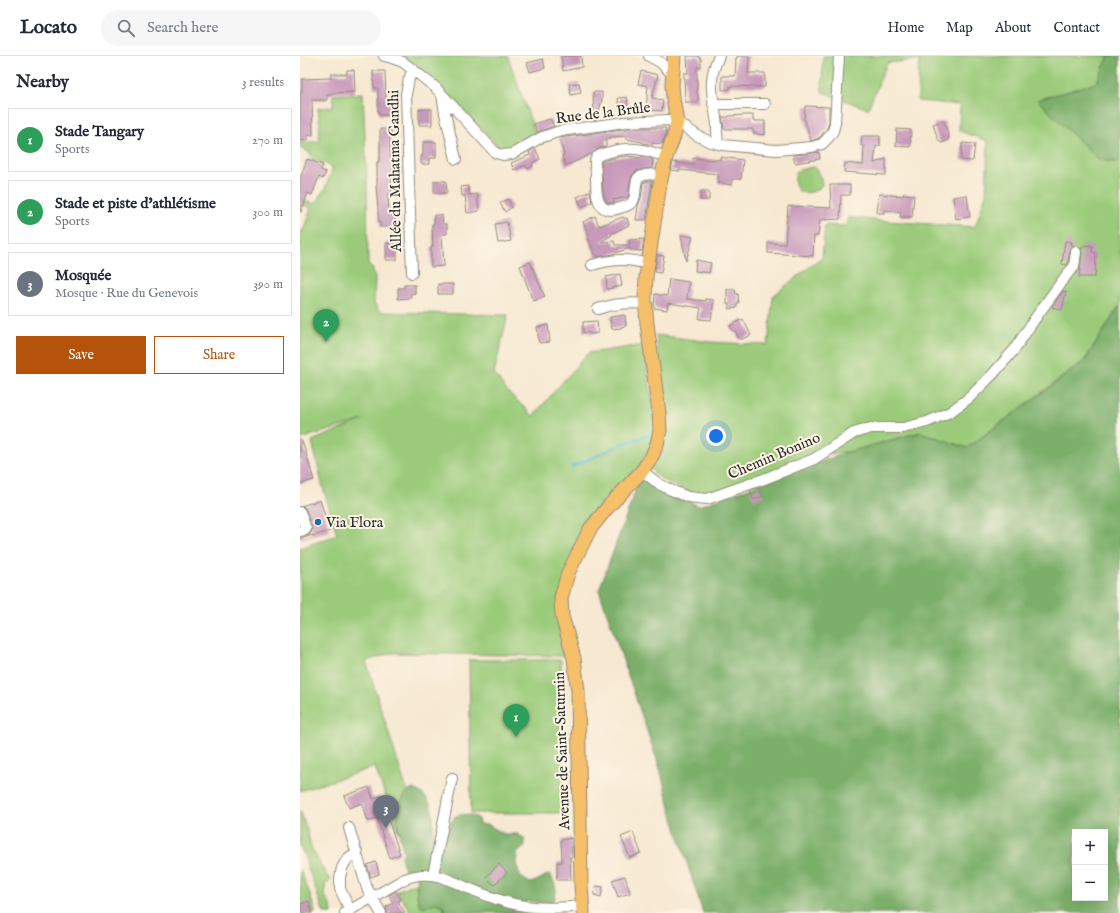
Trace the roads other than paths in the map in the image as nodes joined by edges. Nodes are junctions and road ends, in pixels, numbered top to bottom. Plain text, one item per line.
1 (384, 56) edge
2 (649, 56) edge
3 (674, 56) edge
4 (719, 56) edge
5 (839, 56) edge
6 (413, 69) junction
7 (673, 75) junction
8 (442, 95) junction
9 (713, 104) junction
10 (765, 104) dead end
11 (677, 122) junction
12 (718, 144) junction
13 (666, 157) junction
14 (456, 159) dead end
15 (662, 176) junction
16 (1076, 252) dead end
17 (592, 264) dead end
18 (648, 264) junction
19 (412, 273) dead end
20 (645, 304) junction
21 (598, 309) dead end
22 (642, 471) junction
23 (300, 512) edge
24 (301, 531) edge
25 (452, 778) dead end
26 (349, 828) dead end
27 (357, 852) junction
28 (433, 875) junction
29 (371, 897) junction
30 (514, 908) edge
31 (583, 909) edge
32 (351, 911) edge
33 (382, 913) edge

1 - 6 street, Rue de la Brûle
2 - 7 street
3 - 7 main road
4 - 9 street
5 - 12 street
6 - 8 street, Rue de la Brûle
6 - 19 street, Allée du Mahatma Gandhi
7 - 11 main road
8 - 11 street, Rue de la Brûle
8 - 14 street
9 - 10 street
9 - 12 street
11 - 12 street
11 - 13 main road, Avenue de Saint-Saturnin
13 - 15 main road, Avenue de Saint-Saturnin
13 - 15 street
15 - 18 main road, Avenue de Saint-Saturnin
16 - 22 street, Chemin Bonino
17 - 18 street
18 - 20 main road, Avenue de Saint-Saturnin
20 - 21 street
20 - 22 main road, Avenue de Saint-Saturnin
22 - 31 main road, Avenue de Saint-Saturnin
23 - 24 street
25 - 28 street
26 - 27 street
27 - 29 street
27 - 32 street
28 - 29 street
28 - 30 street
29 - 32 street
29 - 33 street
30 - 31 street

